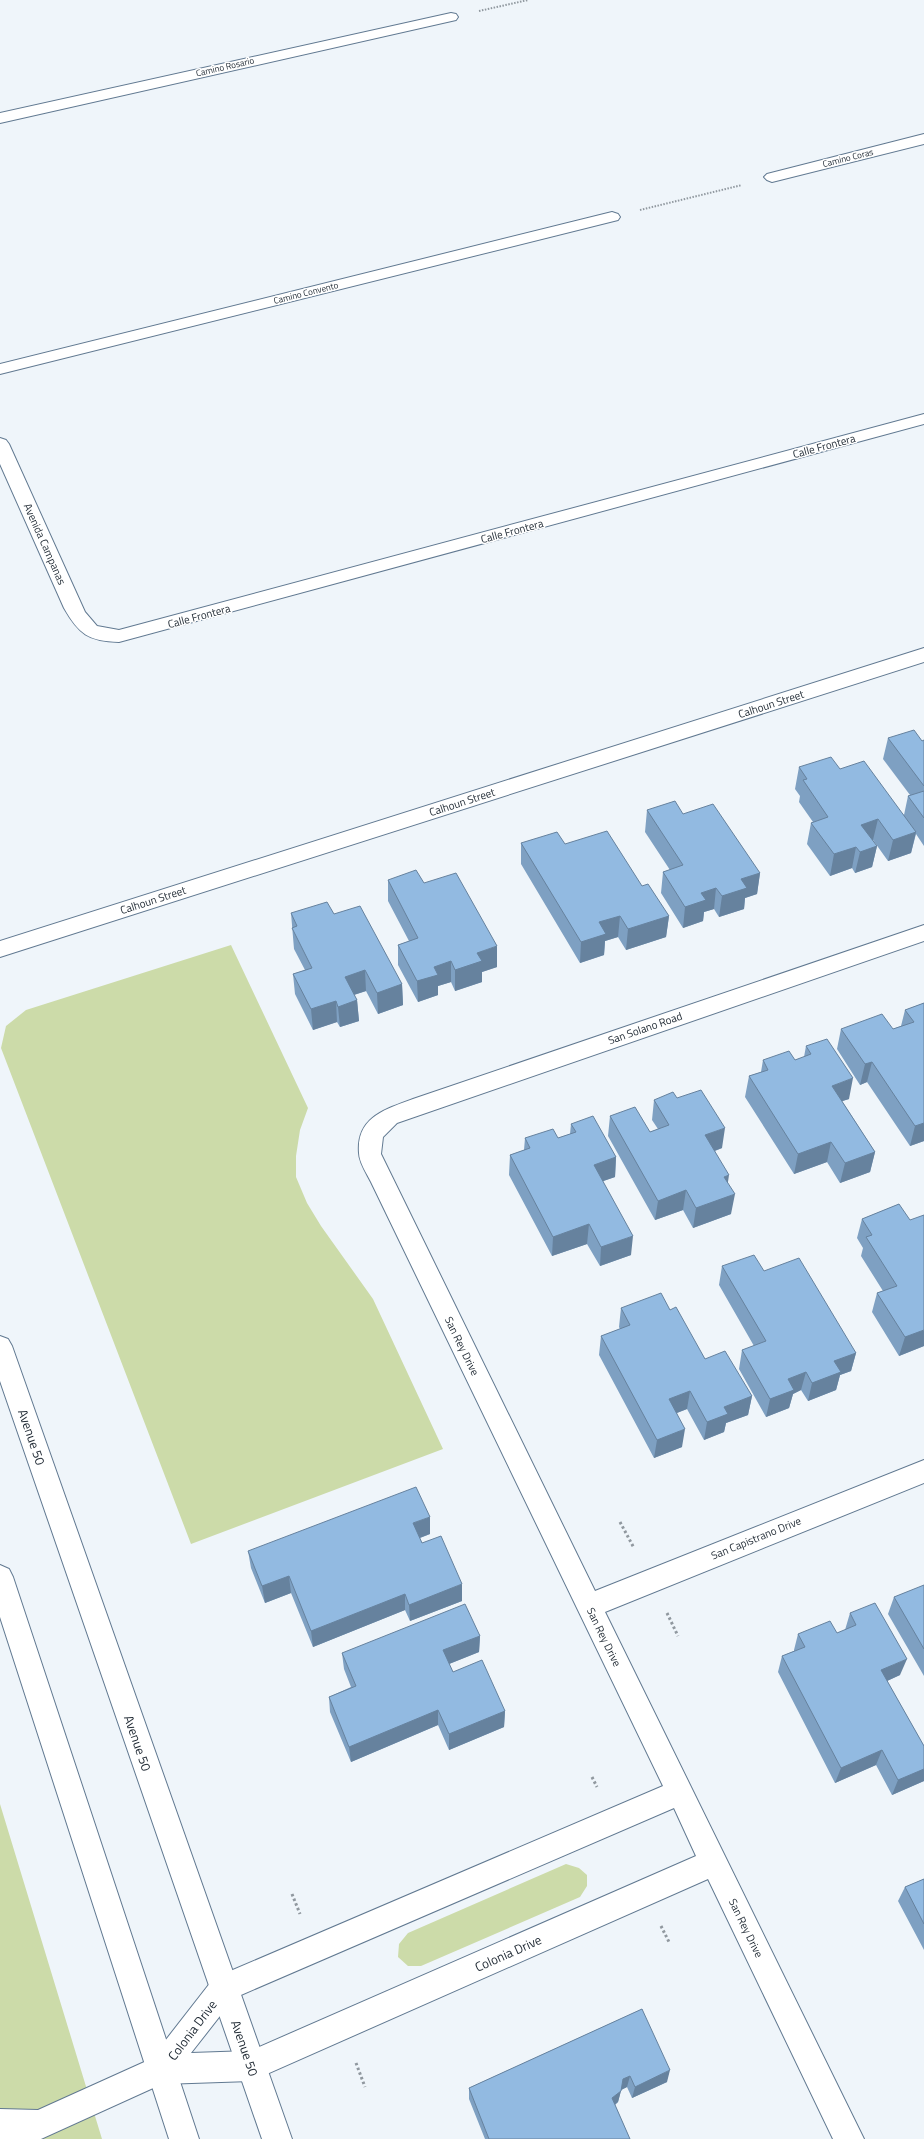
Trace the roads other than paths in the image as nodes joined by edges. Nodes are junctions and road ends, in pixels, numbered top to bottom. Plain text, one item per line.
1 (451, 17) road end
2 (0, 118) edge
3 (924, 139) edge
4 (772, 177) road end
5 (612, 217) road end
6 (0, 369) edge
7 (924, 419) edge
8 (0, 444) edge
9 (98, 636) joint
10 (924, 655) edge
11 (924, 933) edge
12 (0, 949) edge
13 (372, 1133) joint
14 (0, 1346) edge
15 (924, 1471) edge
16 (0, 1576) edge
17 (589, 1606) junction
18 (680, 1792) junction
19 (714, 1862) junction
20 (224, 1988) junction
21 (251, 2066) junction
22 (161, 2069) junction
23 (0, 2124) edge
24 (33, 2132) edge
25 (184, 2139) edge
26 (277, 2139) edge
27 (849, 2139) edge

1 - 2 street, Camino Rosario
3 - 4 street, Camino Coras
5 - 6 street, Camino Convento
7 - 9 street, Calle Frontera
8 - 9 street, Avenida Campanas
10 - 12 street, Calhoun Street
11 - 13 street, San Solano Road
13 - 17 street, San Rey Drive
14 - 20 street, Avenue 50
15 - 17 street, San Capistrano Drive
16 - 22 street
17 - 18 street, San Rey Drive
18 - 19 street, San Rey Drive
18 - 20 street, Colonia Drive
19 - 21 street, Colonia Drive
19 - 27 street, San Rey Drive
20 - 21 street, Avenue 50
20 - 22 street, Colonia Drive
21 - 22 street, Colonia Drive
21 - 26 street, Avenue 50
22 - 24 street
22 - 25 street
23 - 24 street

